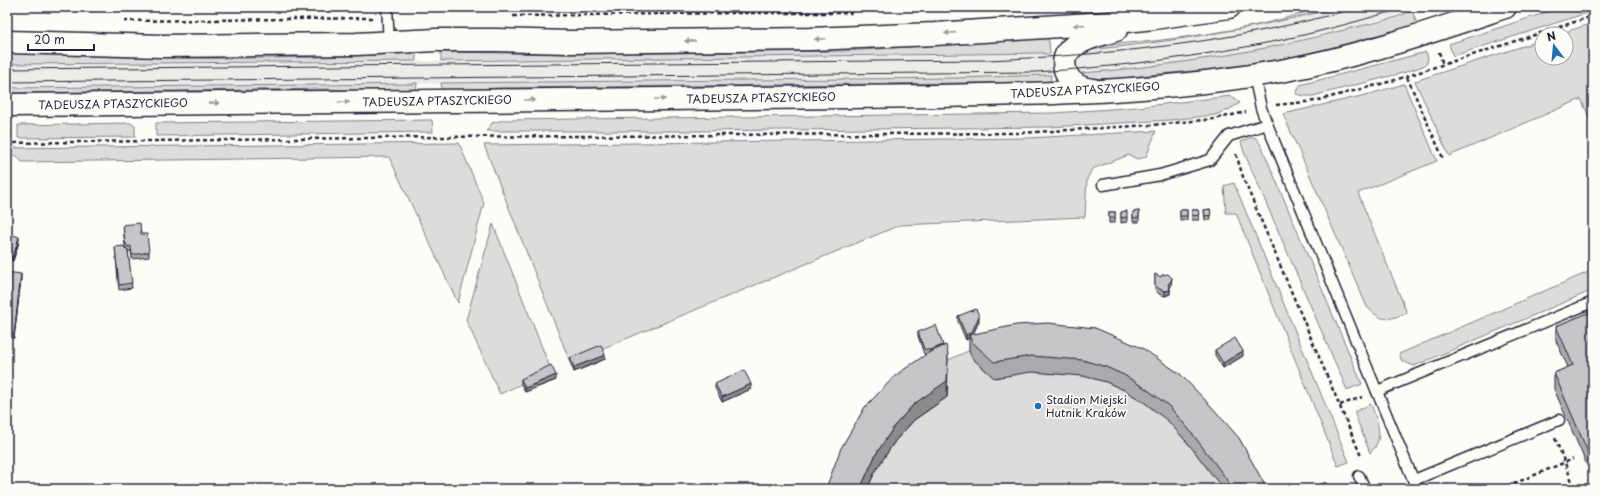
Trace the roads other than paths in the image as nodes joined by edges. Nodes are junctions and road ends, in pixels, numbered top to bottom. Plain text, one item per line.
1 (387, 7) edge
2 (1505, 7) edge
3 (1216, 8) edge
4 (1154, 18) junction
5 (7, 42) edge
6 (389, 43) junction
7 (1254, 75) junction
8 (1100, 91) junction
9 (7, 105) edge
10 (1267, 124) junction
11 (1103, 185) dead end
12 (1593, 302) edge
13 (1377, 391) junction
14 (1559, 420) dead end
15 (1359, 476) dead end
16 (1416, 485) edge
17 (1365, 489) edge

1 - 6 lane
2 - 7 main road, TADEUSZA PTASZYCKIEGO
3 - 4 main road
4 -> 6 main road
4 - 8 main road
5 - 6 main road
7 - 8 main road, TADEUSZA PTASZYCKIEGO
7 - 10 lane
9 -> 8 main road, TADEUSZA PTASZYCKIEGO
10 - 11 lane
10 - 13 lane
12 - 13 lane
13 - 16 lane
14 - 16 lane
15 - 17 lane

